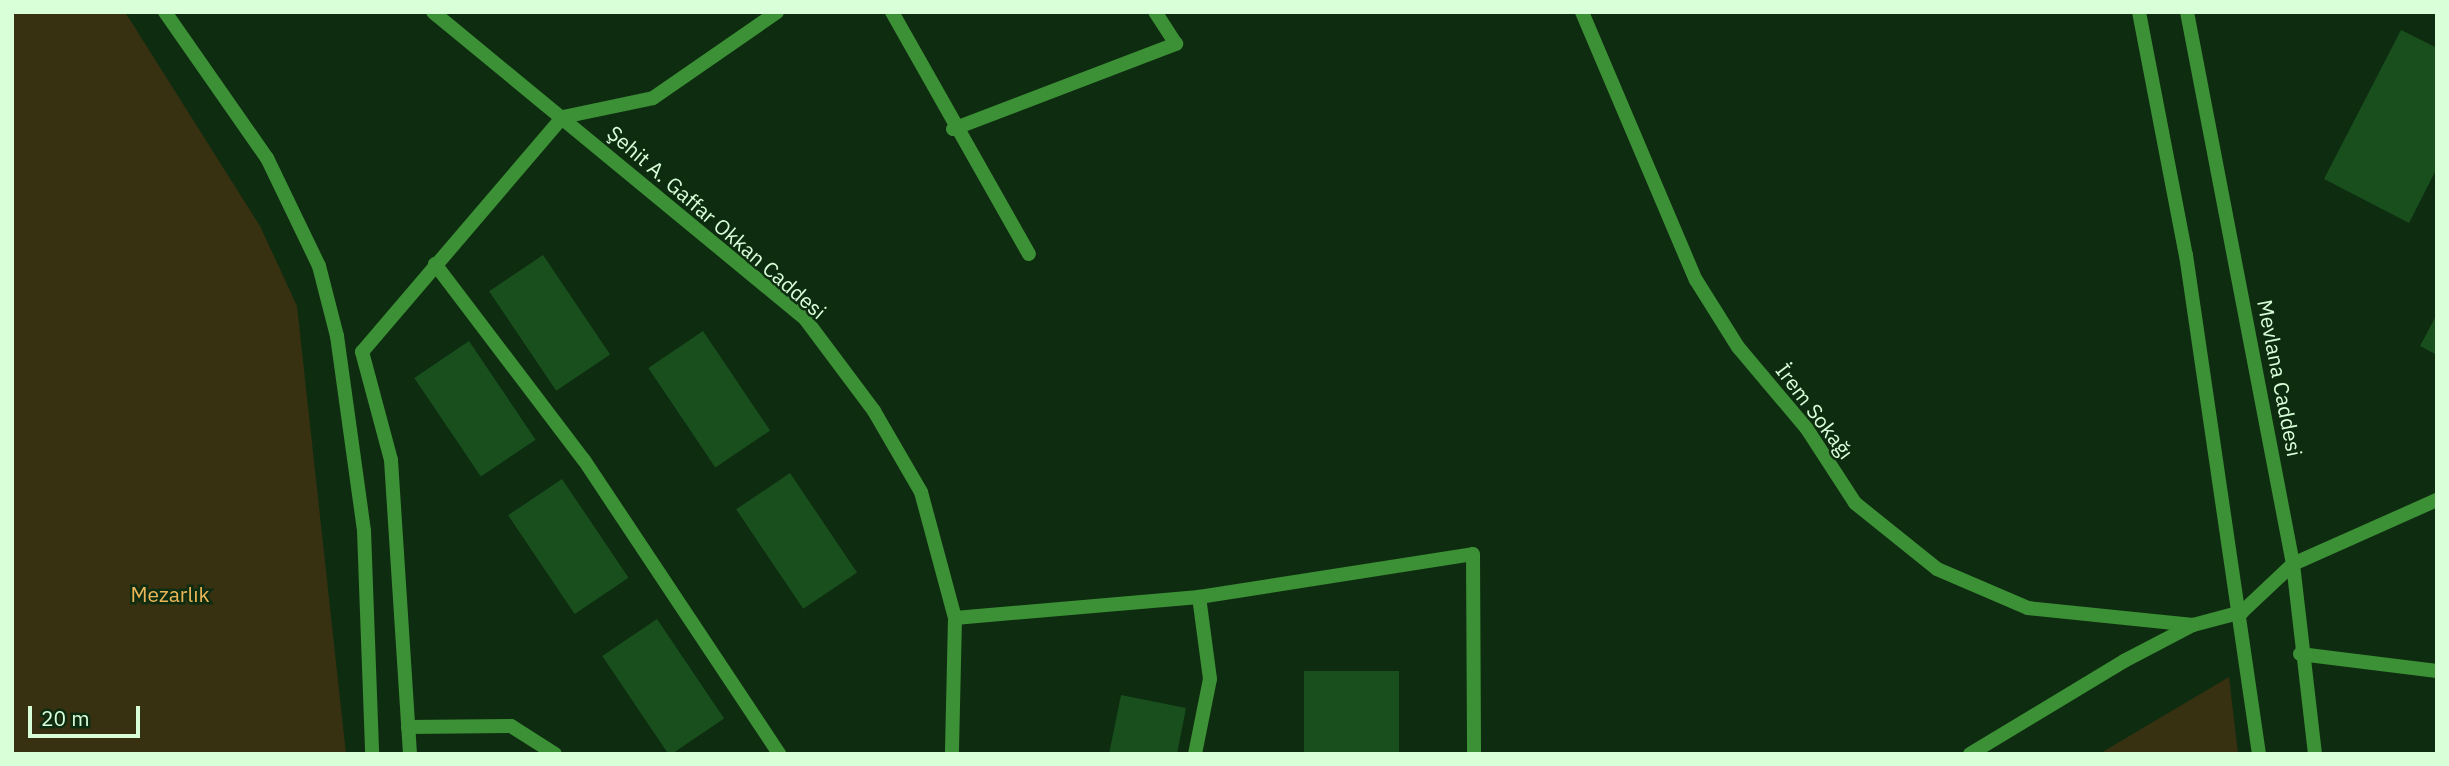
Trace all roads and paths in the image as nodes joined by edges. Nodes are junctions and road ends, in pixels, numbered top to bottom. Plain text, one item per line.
1 (165, 12) edge
2 (433, 12) edge
3 (777, 12) edge
4 (892, 12) edge
5 (1155, 12) edge
6 (1581, 12) edge
7 (2139, 12) edge
8 (2186, 12) edge
9 (563, 117) junction
10 (953, 129) junction
11 (1029, 254) dead end
12 (435, 264) junction
13 (2437, 500) edge
14 (2293, 564) junction
15 (1199, 597) junction
16 (2242, 612) junction
17 (955, 618) junction
18 (2193, 625) junction
19 (2300, 654) junction
20 (2437, 671) edge
21 (408, 727) junction
22 (372, 754) edge
23 (410, 754) edge
24 (555, 754) edge
25 (779, 754) edge
26 (952, 754) edge
27 (1195, 754) edge
28 (1474, 754) edge
29 (1969, 754) edge
30 (2259, 754) edge
31 (2315, 754) edge

1 - 22 street
2 - 9 street, Şehit A. Gaffar Okkan Caddesi
3 - 9 street
4 - 10 street
5 - 10 street
6 - 18 street, İrem Sokağı
7 - 16 street
8 - 14 street, Mevlana Caddesi
9 - 12 street
9 - 17 street, Şehit A. Gaffar Okkan Caddesi
10 - 11 street
12 - 21 street
12 - 25 street
13 - 14 street
14 - 16 street
14 - 19 street, Mevlana Caddesi
15 - 17 street
15 - 27 street
15 - 28 street
16 - 18 street
16 - 30 street
17 - 26 street, Şehit A. Gaffar Okkan Caddesi
18 - 29 street
19 - 20 street
19 - 31 street, Mevlana Caddesi
21 - 23 street
21 - 24 street

